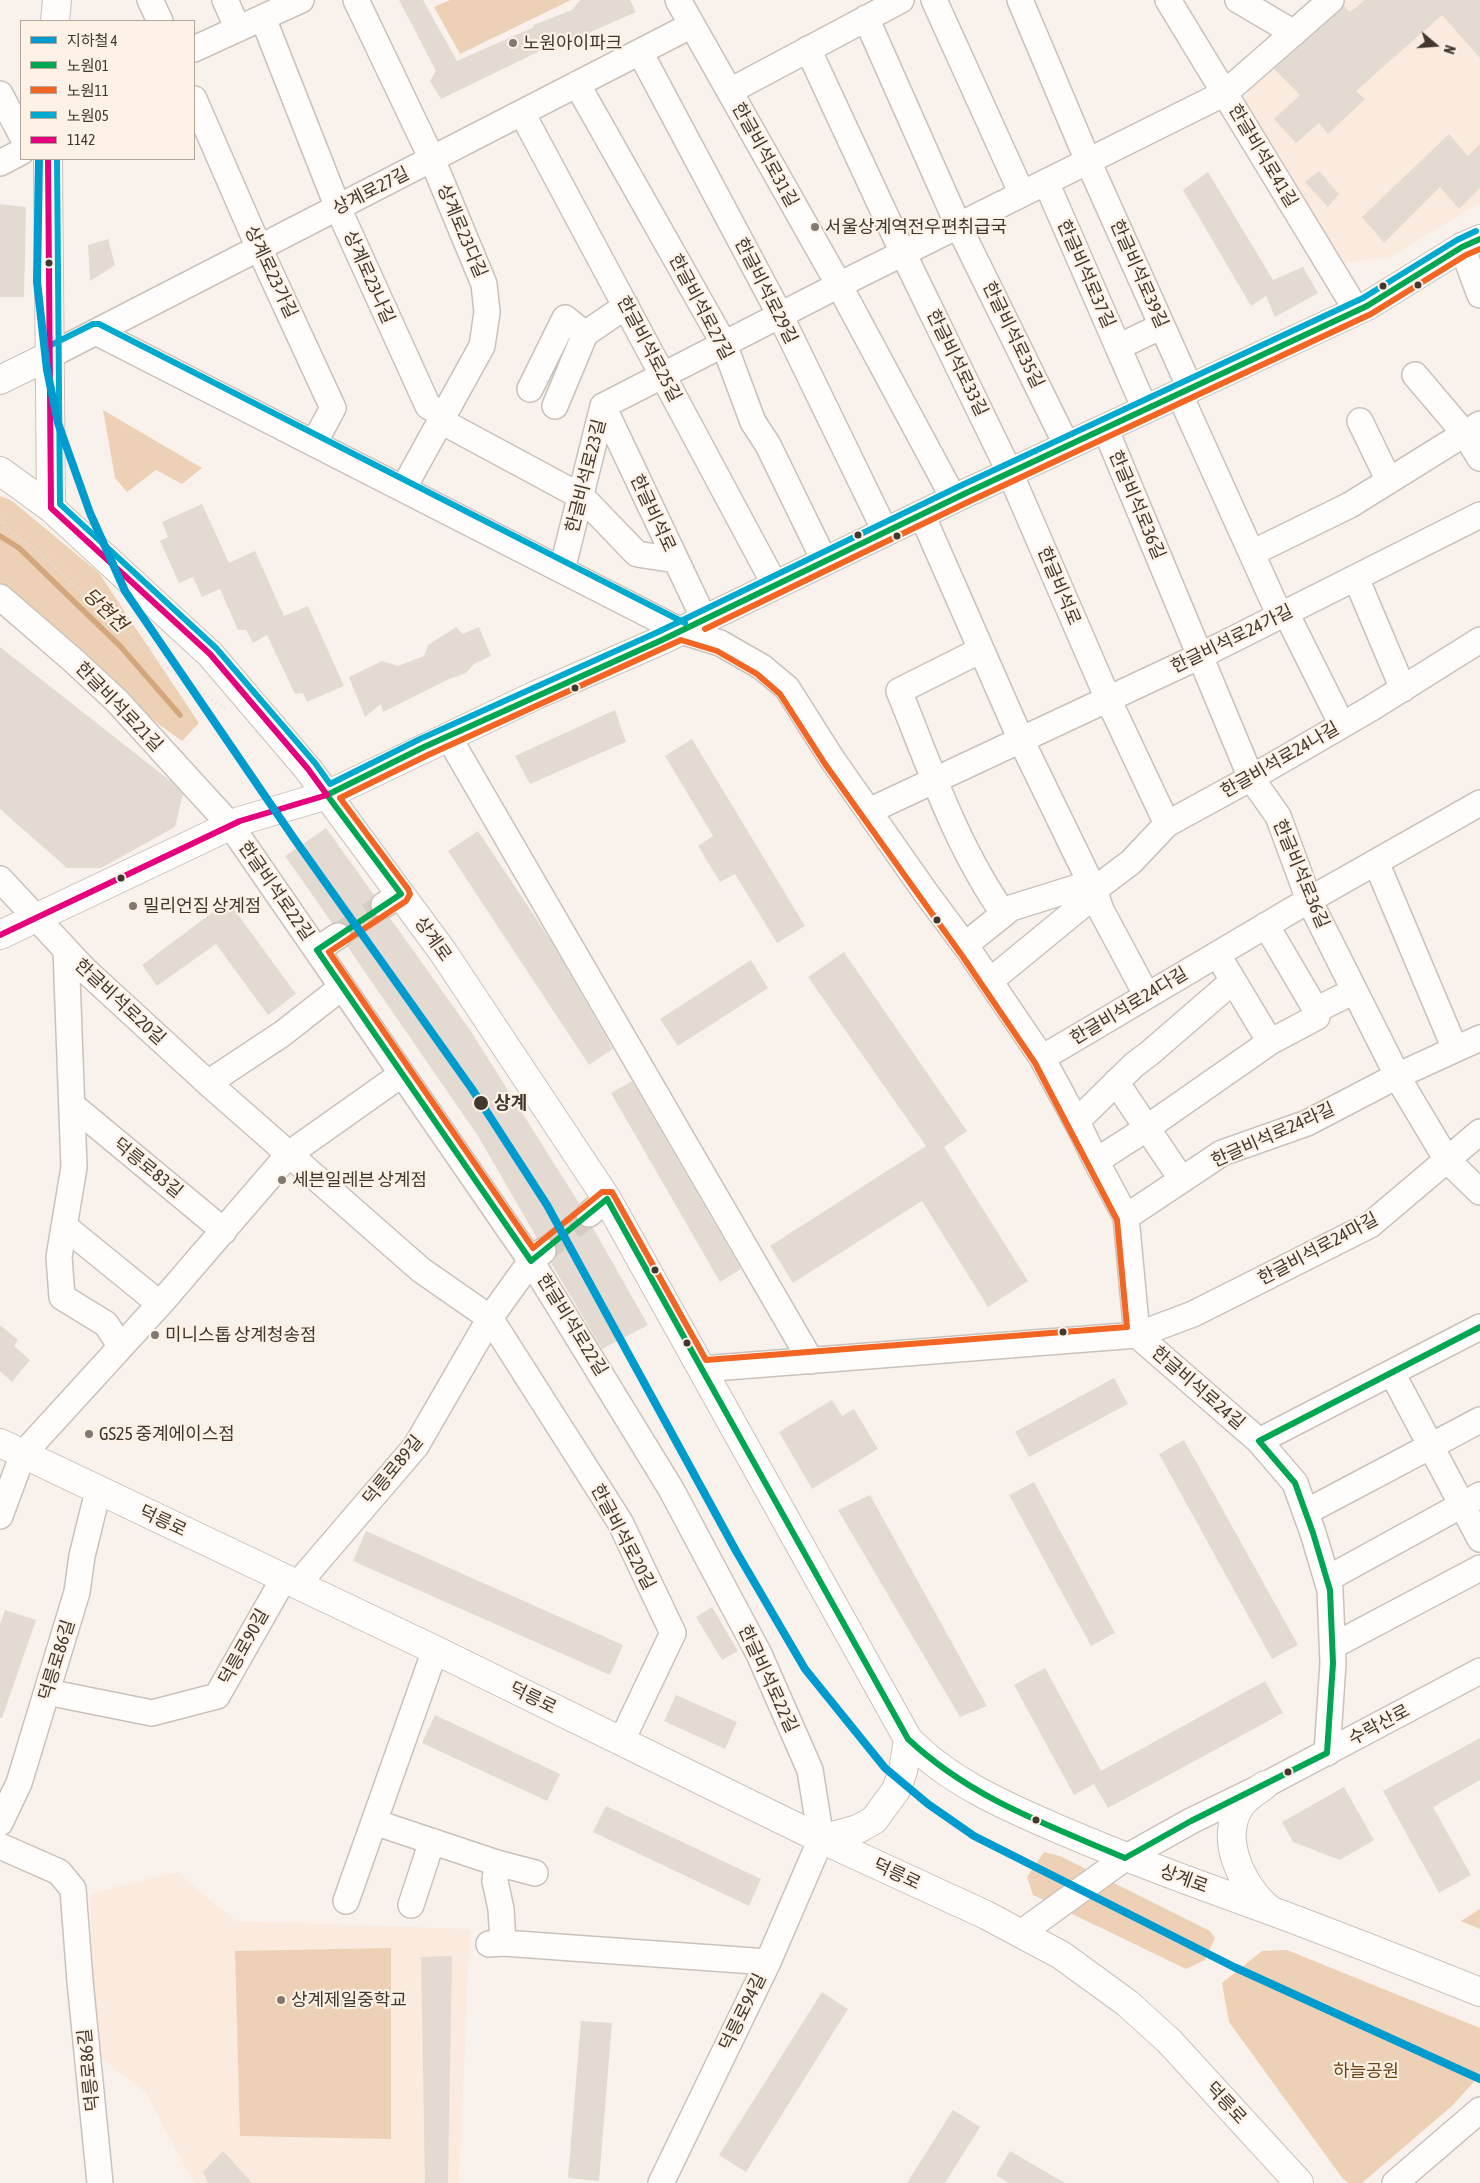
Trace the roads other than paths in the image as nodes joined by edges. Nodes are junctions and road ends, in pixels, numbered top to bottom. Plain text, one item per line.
1 (57, 0) edge
2 (150, 0) edge
3 (225, 0) edge
4 (300, 0) edge
5 (356, 0) edge
6 (678, 0) edge
7 (901, 0) edge
8 (934, 0) edge
9 (1020, 0) edge
10 (1168, 0) edge
11 (1238, 0) edge
12 (1331, 0) edge
13 (263, 18) junction
14 (866, 18) junction
15 (56, 20) edge
16 (160, 20) edge
17 (692, 25) junction
18 (238, 29) junction
19 (1294, 33) junction
20 (808, 49) junction
21 (195, 50) edge
22 (640, 52) junction
23 (577, 84) junction
24 (730, 91) junction
25 (1225, 93) junction
26 (0, 94) edge
27 (195, 101) edge
28 (522, 113) junction
29 (20, 132) edge
30 (20, 153) edge
31 (432, 159) junction
32 (48, 160) edge
33 (1088, 161) junction
34 (0, 163) edge
35 (1046, 182) junction
36 (1022, 194) junction
37 (338, 208) junction
38 (958, 225) junction
39 (1471, 243) edge
40 (259, 248) junction
41 (903, 253) junction
42 (838, 285) junction
43 (1480, 295) edge
44 (626, 306) junction
45 (1357, 311) junction
46 (780, 315) junction
47 (1162, 326) junction
48 (96, 332) junction
49 (585, 334) junction
50 (724, 344) junction
51 (1118, 347) junction
52 (49, 356) junction
53 (664, 375) junction
54 (1415, 375) dead end
55 (0, 380) edge
56 (530, 389) dead end
57 (1185, 391) junction
58 (555, 406) dead end
59 (603, 406) junction
60 (1145, 409) junction
61 (443, 418) junction
62 (1360, 421) dead end
63 (1105, 428) junction
64 (1473, 429) edge
65 (314, 443) junction
66 (1067, 446) junction
67 (1480, 458) edge
68 (0, 471) edge
69 (1010, 472) junction
70 (1389, 481) junction
71 (403, 489) junction
72 (582, 497) junction
73 (954, 499) junction
74 (51, 508) junction
75 (922, 515) junction
76 (1480, 515) edge
77 (886, 533) junction
78 (1252, 553) junction
79 (676, 560) junction
80 (825, 562) junction
81 (562, 570) junction
82 (1356, 578) junction
83 (775, 585) junction
84 (0, 597) edge
85 (1283, 614) junction
86 (692, 625) junction
87 (1480, 640) edge
88 (981, 650) junction
89 (1200, 656) junction
90 (1403, 689) junction
91 (1108, 699) junction
92 (1342, 725) junction
93 (448, 736) junction
94 (1021, 740) junction
95 (1251, 778) junction
96 (934, 780) junction
97 (327, 795) junction
98 (1480, 803) edge
99 (868, 811) junction
100 (1167, 824) junction
101 (231, 826) junction
102 (1376, 862) junction
103 (0, 878) edge
104 (1094, 889) junction
105 (1309, 900) junction
106 (1004, 914) junction
107 (35, 917) junction
108 (1266, 925) junction
109 (0, 935) edge
110 (338, 936) tunnel mouth
111 (965, 945) junction
112 (66, 950) junction
113 (317, 950) junction
114 (1217, 954) junction
115 (990, 981) junction
116 (1233, 981) junction
117 (342, 987) junction
118 (1354, 990) junction
119 (1147, 996) junction
120 (1316, 1010) junction
121 (1480, 1038) edge
122 (1270, 1042) junction
123 (1455, 1049) junction
124 (1042, 1058) junction
125 (402, 1074) junction
126 (1398, 1076) junction
127 (1116, 1082) junction
128 (208, 1084) junction
129 (72, 1105) junction
130 (1077, 1121) junction
131 (1147, 1127) junction
132 (1480, 1132) edge
133 (289, 1154) junction
134 (1447, 1160) junction
135 (1096, 1161) junction
136 (1182, 1180) junction
137 (1480, 1192) edge
138 (1126, 1217) junction
139 (64, 1226) junction
140 (224, 1231) junction
141 (537, 1256) junction
142 (160, 1304) junction
143 (490, 1318) junction
144 (1480, 1327) edge
145 (1137, 1335) junction
146 (121, 1347) junction
147 (811, 1361) junction
148 (701, 1369) junction
149 (1392, 1373) junction
150 (1480, 1420) edge
151 (1259, 1441) junction
152 (1431, 1446) junction
153 (11, 1449) edge
154 (98, 1491) junction
155 (1471, 1500) edge
156 (1306, 1512) junction
157 (0, 1516) edge
158 (1480, 1539) edge
159 (1480, 1568) edge
160 (1327, 1579) junction
161 (290, 1581) junction
162 (1333, 1646) junction
163 (435, 1650) junction
164 (1480, 1671) edge
165 (47, 1692) junction
166 (908, 1739) junction
167 (622, 1740) junction
168 (1327, 1753) junction
169 (1265, 1785) junction
170 (374, 1822) junction
171 (0, 1823) edge
172 (821, 1839) junction
173 (432, 1841) junction
174 (0, 1846) edge
175 (1126, 1858) junction
176 (497, 1863) junction
177 (535, 1873) dead end
178 (346, 1901) dead end
179 (411, 1905) dead end
180 (1272, 1911) junction
181 (1021, 1933) junction
182 (768, 1962) junction
183 (1480, 1992) edge
184 (1480, 2110) edge
185 (100, 2183) edge
186 (660, 2183) edge
187 (1299, 2183) edge
188 (1395, 2183) edge

1 - 15 main road
2 - 16 street
3 - 18 street
4 - 13 street
5 - 31 street, 상계로23다길
6 - 17 street, 한글비석로31길
7 - 14 street
8 - 36 street
9 - 33 street, 한글비석로39길
10 - 25 street, 한글비석로41길
11 - 19 street
12 - 19 street
13 - 18 street
13 - 37 street, 상계로23나길
14 - 20 street
14 - 38 street, 한글비석로35길
17 - 22 street, 상계로27길
17 - 24 street, 한글비석로31길
18 - 21 street
19 - 25 street
20 - 24 street
20 - 41 street, 한글비석로33길
22 - 23 street, 상계로27길
22 - 46 street, 한글비석로29길
23 - 28 street, 상계로27길
23 - 50 street, 한글비석로27길
24 - 42 street, 한글비석로31길
25 - 33 street
25 - 45 street, 한글비석로41길
26 - 29 street
27 - 40 street, 상계로23가길
28 - 31 street, 상계로27길
28 - 44 street, 한글비석로25길
30 - 34 street
31 - 37 street, 상계로27길
31 - 61 street, 상계로23다길
32 - 52 main road
33 - 35 street
33 - 47 street, 한글비석로39길
35 - 36 street
35 - 51 street, 한글비석로37길
36 - 38 street
37 - 40 street, 상계로27길
37 - 61 street, 상계로23나길
38 - 41 street
38 - 66 street, 한글비석로35길
39 - 43 street
39 - 45 main road
40 - 48 street, 상계로27길
40 - 65 street, 상계로23가길
41 - 42 street
41 - 69 street, 한글비석로33길
42 - 46 street, 한글비석로23길
42 - 73 street, 한글비석로31길
44 - 49 street
44 - 53 street, 한글비석로25길
45 - 57 main road
46 - 50 street, 한글비석로23길
46 - 77 street, 한글비석로29길
47 - 51 street
47 - 57 street, 한글비석로39길
48 - 52 street, 상계로27길
48 - 65 street
49 - 56 street
49 - 58 street
50 - 53 street, 한글비석로23길
50 - 80 street, 한글비석로27길
51 - 60 street, 한글비석로37길
52 - 55 main road
52 - 74 main road
53 - 59 street, 한글비석로23길
53 - 83 street, 한글비석로25길
54 - 64 street
57 - 60 main road
57 - 78 street
59 - 72 street, 한글비석로23길
59 - 79 street, 한글비석로
60 - 63 main road
61 - 71 street, 상계로23다길
61 - 72 street, 상계로23나길
62 - 70 street
63 - 66 main road
63 - 89 street, 한글비석로36길
64 - 67 street
64 - 70 street
65 - 71 street
66 - 69 main road
68 - 74 main road, 상계로
69 - 73 main road
69 - 91 street, 한글비석로
70 - 78 street
71 - 81 street
72 - 79 street, 상계로23나길
72 - 81 street, 한글비석로23길
73 - 75 main road
74 - 97 main road, 상계로
75 - 77 main road
75 - 88 street
76 - 82 street, 한글비석로24가길
77 - 80 main road
78 - 85 street
79 - 86 street, 한글비석로
80 - 83 main road
81 - 86 street
82 - 85 street, 한글비석로24가길
82 - 90 street
83 - 86 main road
84 - 101 street, 한글비석로21길
85 - 89 street, 한글비석로24가길
85 - 92 street
86 - 93 main road
86 - 99 street, 한글비석로24길
87 - 90 street, 한글비석로24나길
88 - 94 street
88 - 96 street
89 - 91 street, 한글비석로24가길
89 - 95 street, 한글비석로36길
90 - 92 street, 한글비석로24나길
91 - 94 street, 한글비석로24가길
91 - 100 street
92 - 95 street, 한글비석로24나길
93 - 97 main road
93 - 147 street
94 - 96 street, 한글비석로24가길
94 - 104 street
95 - 100 street, 한글비석로24나길
95 - 105 street, 한글비석로36길
96 - 99 street, 한글비석로24가길
96 - 106 street
97 - 101 main road
97 - 148 main road, 상계로
98 - 102 street, 한글비석로24다길
99 - 111 street, 한글비석로24길
100 - 104 street, 한글비석로24나길
101 - 107 main road
101 - 113 street, 한글비석로22길
102 - 105 street, 한글비석로24다길
102 - 123 street
103 - 107 street, 한글비석로20길
104 - 106 street
104 - 115 street, 한글비석로24나길
104 - 119 street
105 - 108 street, 한글비석로24다길
105 - 118 street, 한글비석로36길
106 - 111 street
107 - 109 main road
107 - 112 street, 한글비석로20길
108 - 114 street, 한글비석로24다길
108 - 120 street
110 - 113 street
111 - 115 street, 한글비석로24길
112 - 128 street, 한글비석로20길
112 - 129 street
113 - 117 street, 한글비석로22길
114 - 116 street
114 - 119 street, 한글비석로24다길
115 - 124 street, 한글비석로24길
116 - 122 street
116 - 127 street
117 - 125 street, 한글비석로22길
117 - 128 street
118 - 120 street
118 - 126 street, 한글비석로36길
119 - 124 street, 한글비석로24다길
120 - 122 street
121 - 123 street, 한글비석로24라길
122 - 131 street
123 - 126 street, 한글비석로24라길
124 - 130 street, 한글비석로24길
125 - 133 street
125 - 141 street, 한글비석로22길
126 - 134 street, 한글비석로36길
126 - 136 street, 한글비석로24라길
127 - 130 street
127 - 131 street
128 - 133 street, 한글비석로20길
129 - 139 street
129 - 140 street, 덕릉로83길
130 - 135 street, 한글비석로24길
131 - 135 street
131 - 136 street
132 - 134 street, 한글비석로24마길
133 - 140 street
133 - 143 street, 한글비석로20길
134 - 137 street, 한글비석로36길
134 - 145 street, 한글비석로24마길
135 - 138 street, 한글비석로24길
136 - 138 street, 한글비석로24라길
138 - 145 street, 한글비석로24길
139 - 142 street
139 - 146 street
140 - 142 street
141 - 143 street
141 - 172 street, 한글비석로22길
142 - 146 street
143 - 161 street, 덕릉로89길
143 - 167 street, 한글비석로20길
144 - 149 street
145 - 147 street
145 - 151 street, 한글비석로24길
146 - 153 street
147 - 148 street
148 - 166 main road, 상계로
149 - 151 street
149 - 152 street
150 - 152 street
151 - 156 street, 한글비석로24길
152 - 155 street
152 - 156 street
153 - 154 main road, 덕릉로
153 - 157 street
154 - 161 main road, 덕릉로
154 - 165 street, 덕릉로86길
155 - 158 street
155 - 160 street
156 - 160 street, 한글비석로24길
159 - 162 street
160 - 162 street, 한글비석로24길
161 - 163 main road, 덕릉로
161 - 165 street, 덕릉로90길
162 - 168 street, 한글비석로24길
163 - 167 main road, 덕릉로
163 - 170 street
164 - 168 street, 수락산로
165 - 171 street, 덕릉로86길
166 - 172 main road
166 - 175 main road, 상계로
167 - 172 main road, 덕릉로
168 - 169 street, 수락산로
169 - 175 street, 수락산로
169 - 180 main road
170 - 173 street
170 - 178 street
172 - 181 main road, 덕릉로
172 - 182 street, 덕릉로94길
173 - 176 street
173 - 179 street
174 - 185 street, 덕릉로86길
175 - 180 main road, 상계로
175 - 181 street, 수락산로
176 - 177 street
176 - 182 street
180 - 183 main road, 상계로
181 - 187 main road, 덕릉로
182 - 186 street, 덕릉로94길
184 - 188 street

